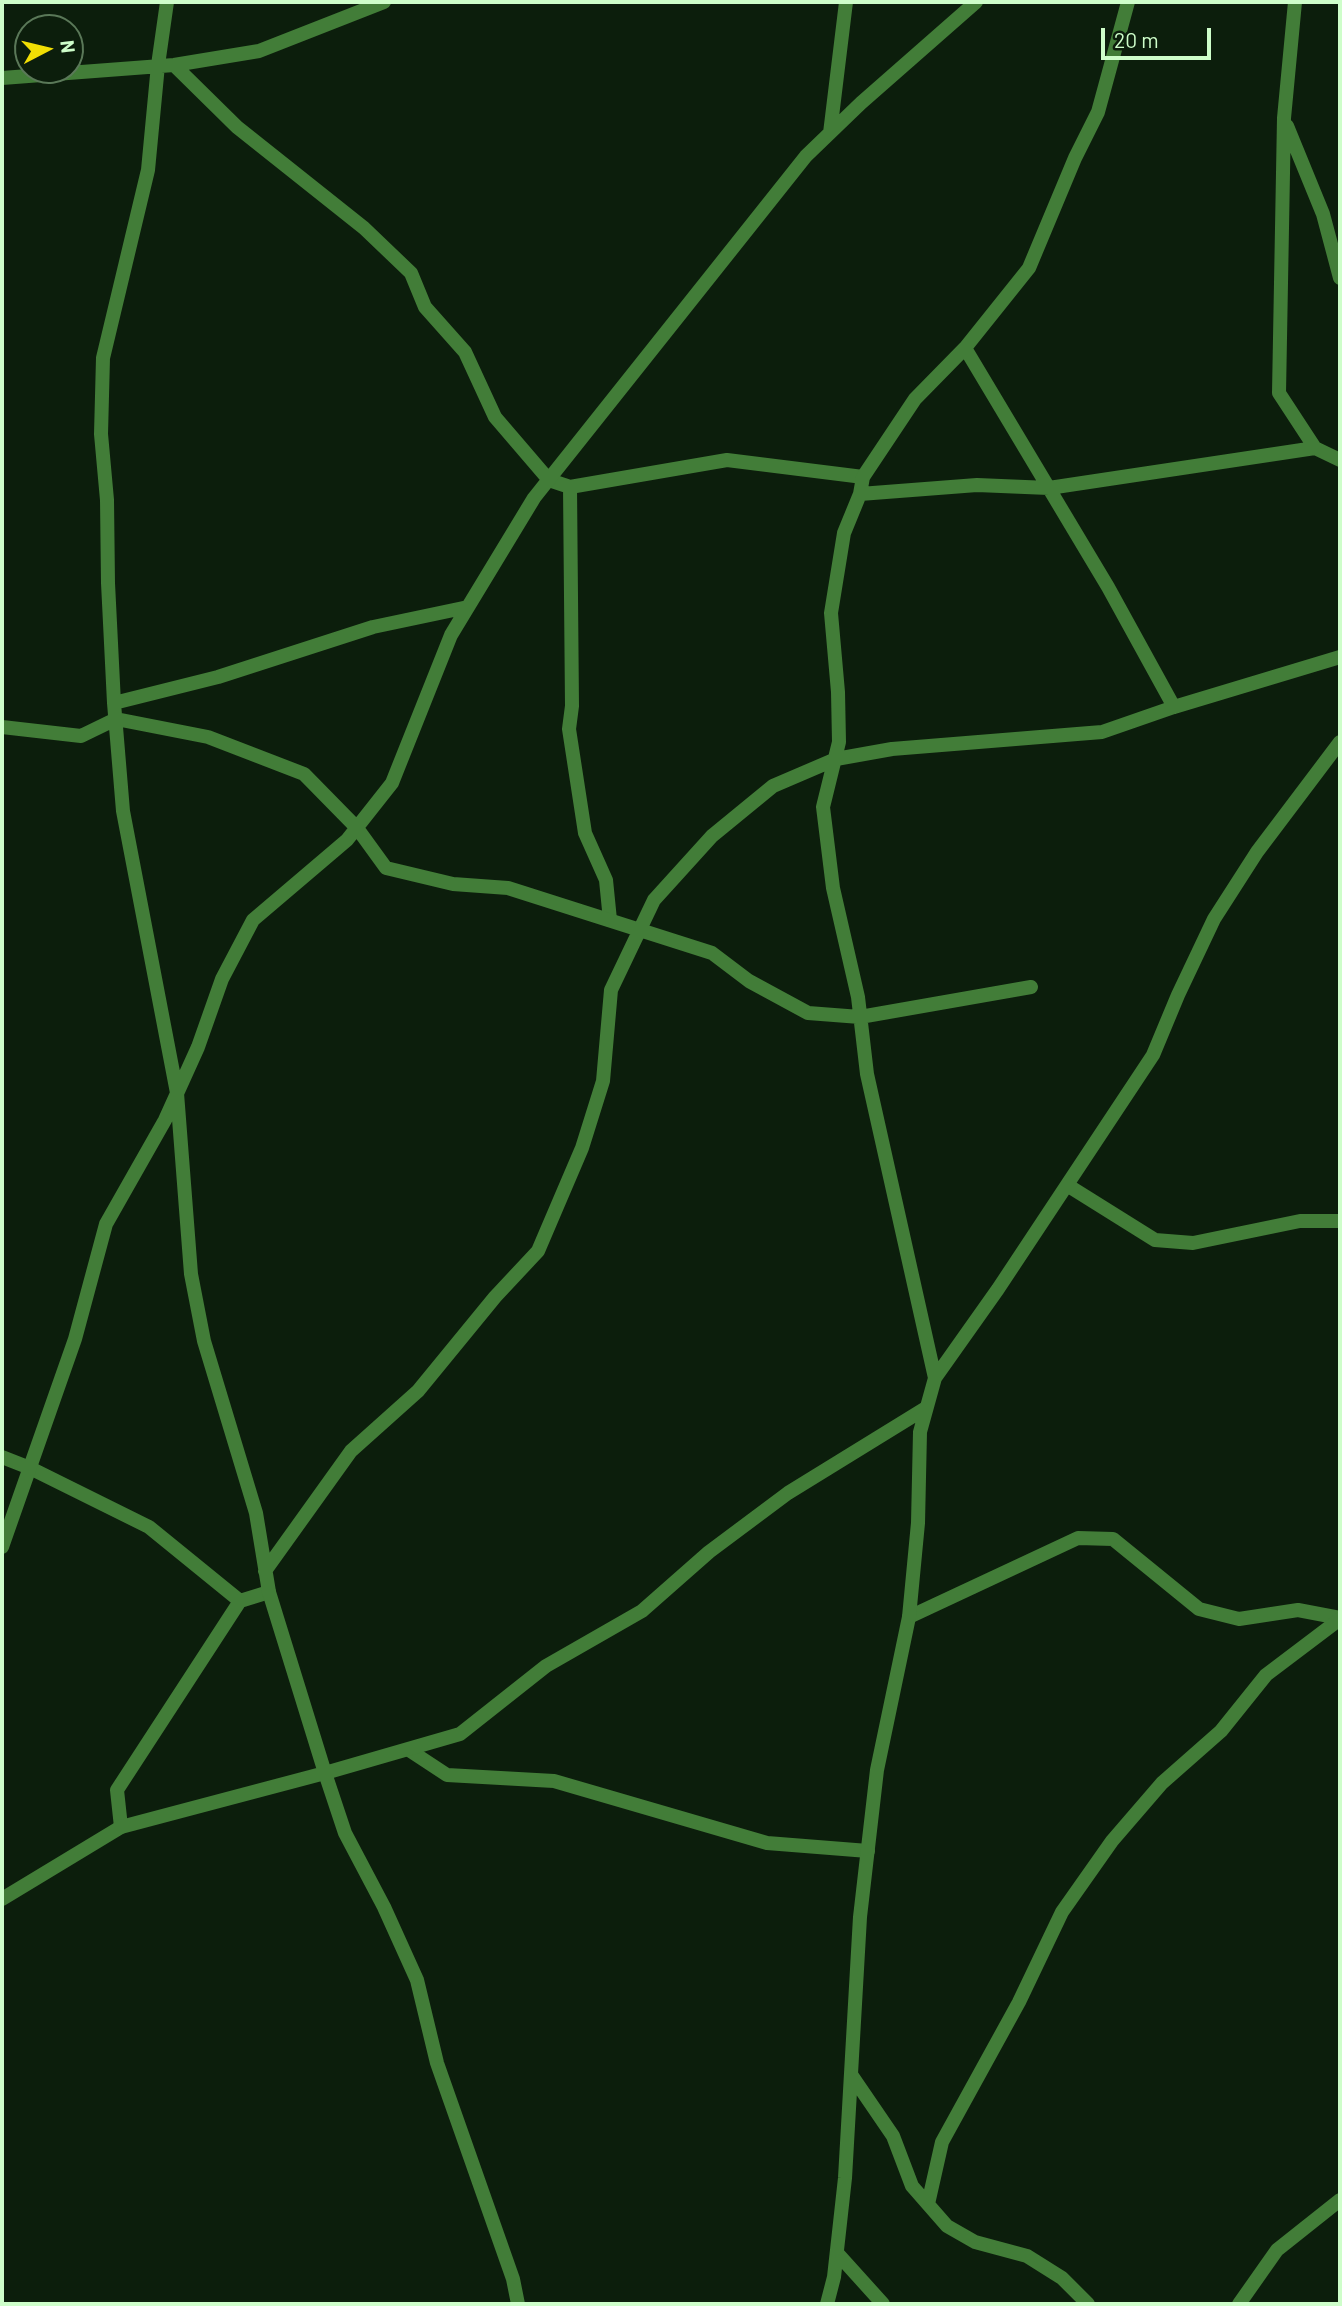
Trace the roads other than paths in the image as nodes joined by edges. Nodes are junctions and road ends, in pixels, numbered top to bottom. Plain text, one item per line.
1 (167, 2) edge
2 (384, 2) edge
3 (846, 2) edge
4 (976, 2) edge
5 (1128, 2) edge
6 (1295, 2) edge
7 (158, 65) junction
8 (174, 65) junction
9 (2, 78) edge
10 (1284, 118) junction
11 (830, 133) junction
12 (1340, 278) edge
13 (965, 348) junction
14 (1315, 448) junction
15 (1340, 460) edge
16 (863, 477) junction
17 (549, 480) junction
18 (570, 487) junction
19 (1049, 488) junction
20 (860, 494) junction
21 (468, 607) junction
22 (1340, 657) edge
23 (114, 703) junction
24 (1174, 706) junction
25 (116, 719) junction
26 (2, 727) edge
27 (1340, 742) edge
28 (836, 759) junction
29 (357, 828) junction
30 (610, 920) junction
31 (640, 929) junction
32 (1031, 987) dead end
33 (860, 1017) junction
34 (177, 1093) junction
35 (1067, 1185) junction
36 (1340, 1221) edge
37 (934, 1378) junction
38 (926, 1408) junction
39 (2, 1457) edge
40 (30, 1468) junction
41 (2, 1547) edge
42 (265, 1571) junction
43 (269, 1592) junction
44 (240, 1601) junction
45 (909, 1617) junction
46 (1340, 1618) edge
47 (409, 1750) junction
48 (325, 1773) junction
49 (121, 1827) junction
50 (868, 1851) junction
51 (2, 1899) edge
52 (852, 2076) junction
53 (1340, 2200) edge
54 (928, 2204) junction
55 (837, 2253) junction
56 (519, 2304) edge
57 (827, 2304) edge
58 (883, 2304) edge
59 (1088, 2304) edge
60 (1239, 2304) edge

1 - 7 street
2 - 8 street
3 - 11 street
4 - 11 street
5 - 13 street
6 - 10 street
7 - 8 street
7 - 9 street
7 - 23 street
8 - 17 street
10 - 12 street
10 - 14 street
11 - 17 street
13 - 16 street
13 - 19 street
14 - 15 street
14 - 19 street
16 - 18 street
16 - 20 street
17 - 18 street
17 - 21 street
18 - 30 street
19 - 20 street
19 - 24 street
20 - 28 street
21 - 23 street
21 - 29 street
22 - 24 street
23 - 25 street
24 - 28 street
25 - 26 street
25 - 29 street
25 - 34 street
27 - 35 street
28 - 31 street
28 - 33 street
29 - 30 street
29 - 34 street
30 - 31 street
31 - 33 street
31 - 42 street
32 - 33 street
33 - 37 street
34 - 40 street
34 - 42 street
35 - 36 street
35 - 37 street
37 - 38 street
38 - 45 street
38 - 47 street
39 - 40 street
40 - 41 street
40 - 44 street
42 - 43 street
43 - 44 street
43 - 48 street
44 - 49 street
45 - 46 street
45 - 50 street
46 - 54 street
47 - 48 street
47 - 50 street
48 - 49 street
48 - 56 street
49 - 51 street
50 - 52 street
52 - 54 street
52 - 55 street
53 - 60 street
54 - 59 street
55 - 57 street
55 - 58 street

